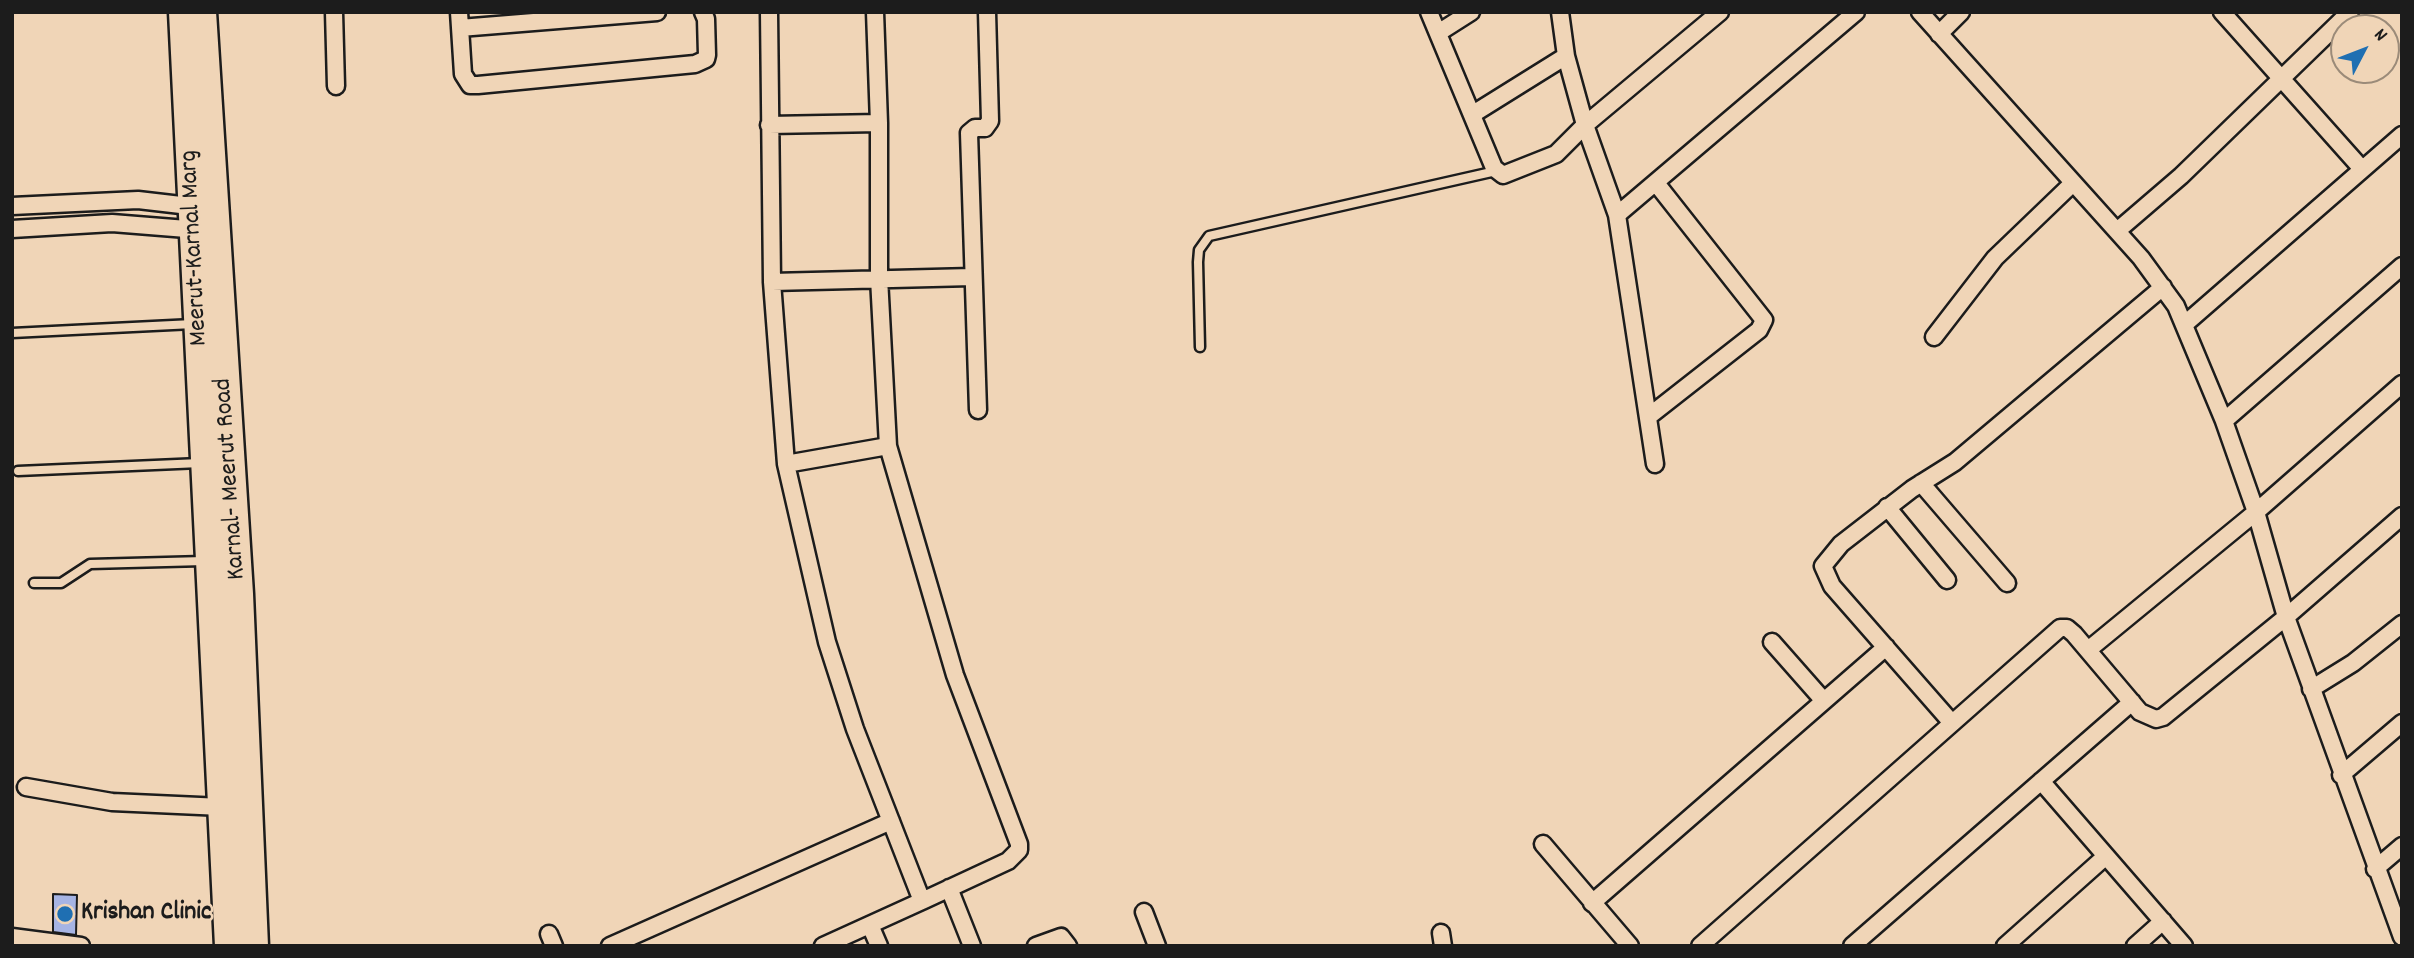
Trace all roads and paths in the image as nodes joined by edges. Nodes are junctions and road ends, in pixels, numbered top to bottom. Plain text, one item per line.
1 (183, 12) edge
2 (202, 12) edge
3 (334, 12) edge
4 (657, 12) edge
5 (703, 12) edge
6 (769, 12) edge
7 (874, 12) edge
8 (987, 12) edge
9 (1429, 12) edge
10 (1471, 12) edge
11 (1560, 12) edge
12 (1720, 12) edge
13 (1856, 12) edge
14 (1920, 12) edge
15 (1961, 12) edge
16 (2222, 12) edge
17 (2350, 12) edge
18 (459, 20) edge
19 (1438, 33) junction
20 (1939, 34) junction
21 (1566, 56) junction
22 (2282, 78) junction
23 (336, 86) dead end
24 (1473, 114) junction
25 (879, 123) junction
26 (769, 125) junction
27 (1585, 125) junction
28 (2402, 135) edge
29 (2362, 169) junction
30 (1496, 171) junction
31 (1656, 183) junction
32 (2073, 183) junction
33 (12, 206) edge
34 (1618, 215) junction
35 (205, 219) junction
36 (12, 229) edge
37 (2117, 231) junction
38 (2402, 265) edge
39 (972, 277) junction
40 (879, 278) junction
41 (772, 282) junction
42 (2163, 287) junction
43 (200, 324) junction
44 (2185, 324) junction
45 (12, 333) edge
46 (1934, 337) dead end
47 (1200, 347) dead end
48 (2402, 384) edge
49 (978, 410) dead end
50 (1648, 417) junction
51 (2224, 421) junction
52 (888, 446) junction
53 (206, 463) junction
54 (786, 464) junction
55 (1655, 464) dead end
56 (18, 471) dead end
57 (1921, 483) junction
58 (1887, 508) junction
59 (2256, 512) junction
60 (2402, 516) edge
61 (211, 561) junction
62 (1947, 580) dead end
63 (34, 583) dead end
64 (2007, 583) dead end
65 (2286, 617) junction
66 (2402, 624) edge
67 (1772, 642) dead end
68 (1886, 647) junction
69 (2088, 650) junction
70 (2311, 689) junction
71 (1824, 701) junction
72 (2132, 702) junction
73 (1952, 723) junction
74 (2402, 723) edge
75 (2341, 775) junction
76 (2041, 781) junction
77 (26, 787) dead end
78 (222, 807) junction
79 (891, 821) junction
80 (1543, 844) dead end
81 (2402, 846) edge
82 (2106, 856) junction
83 (2375, 869) junction
84 (949, 888) junction
85 (922, 901) junction
86 (1592, 903) junction
87 (1144, 912) dead end
88 (2163, 921) junction
89 (870, 925) junction
90 (12, 937) edge
91 (2402, 937) edge
92 (1155, 945) edge
93 (81, 946) edge
94 (229, 946) edge
95 (254, 946) edge
96 (610, 946) edge
97 (824, 946) edge
98 (879, 946) edge
99 (972, 946) edge
100 (1037, 946) edge
101 (1068, 946) edge
102 (1630, 946) edge
103 (1700, 946) edge
104 (1852, 946) edge
105 (2005, 946) edge
106 (2135, 946) edge
107 (2184, 946) edge

1 - 35 highway, Meerut-Karnal Marg
2 - 35 highway, Karnal- Meerut Road
3 - 23 street
4 - 18 street
5 - 18 street
6 - 26 street
7 - 25 street
8 - 39 street
9 - 19 street
10 - 19 street
11 - 21 street
12 - 27 street
13 - 31 street
14 - 20 street
15 - 20 street
16 - 22 street
17 - 22 street
19 - 24 street
20 - 32 street
21 - 24 street
21 - 27 street
22 - 29 street
22 - 37 street
24 - 30 street
25 - 26 street
25 - 40 street
26 - 41 street
27 - 30 street
27 - 34 street
28 - 29 street
29 - 44 street
30 - 47 lane
31 - 34 street
31 - 50 street
32 - 37 street
32 - 46 street
33 - 35 street
34 - 50 street
35 - 36 street
35 - 43 highway, Meerut-Karnal Marg
35 - 95 highway, Karnal- Meerut Road
37 - 42 street
38 - 51 street
39 - 40 street
39 - 49 street
40 - 41 street
40 - 52 street
41 - 54 street
42 - 44 street
42 - 57 street
43 - 45 lane
43 - 53 highway, Meerut-Karnal Marg
44 - 51 street
48 - 59 street
50 - 55 street
51 - 59 street
52 - 54 street
52 - 84 street
53 - 56 lane
53 - 61 highway, Meerut-Karnal Marg
54 - 79 street
57 - 58 street
57 - 64 street
58 - 62 street
58 - 68 street
59 - 65 street
59 - 69 street
60 - 65 street
61 - 63 lane
61 - 78 highway, Meerut-Karnal Marg
65 - 70 street
65 - 72 street
66 - 70 street
67 - 71 street
68 - 71 street
68 - 73 street
69 - 72 street
69 - 73 street
70 - 75 street
71 - 86 street
72 - 76 street
73 - 103 street
74 - 75 street
75 - 83 street
76 - 82 street
76 - 104 street
77 - 78 street
78 - 94 highway, Meerut-Karnal Marg
79 - 85 street
79 - 96 street
80 - 86 street
81 - 83 street
82 - 88 street
82 - 105 street
83 - 91 street
84 - 85 street
84 - 99 street
85 - 89 street
86 - 102 street
87 - 92 street
88 - 106 street
88 - 107 street
89 - 97 street
89 - 98 street
90 - 93 street
100 - 101 street

